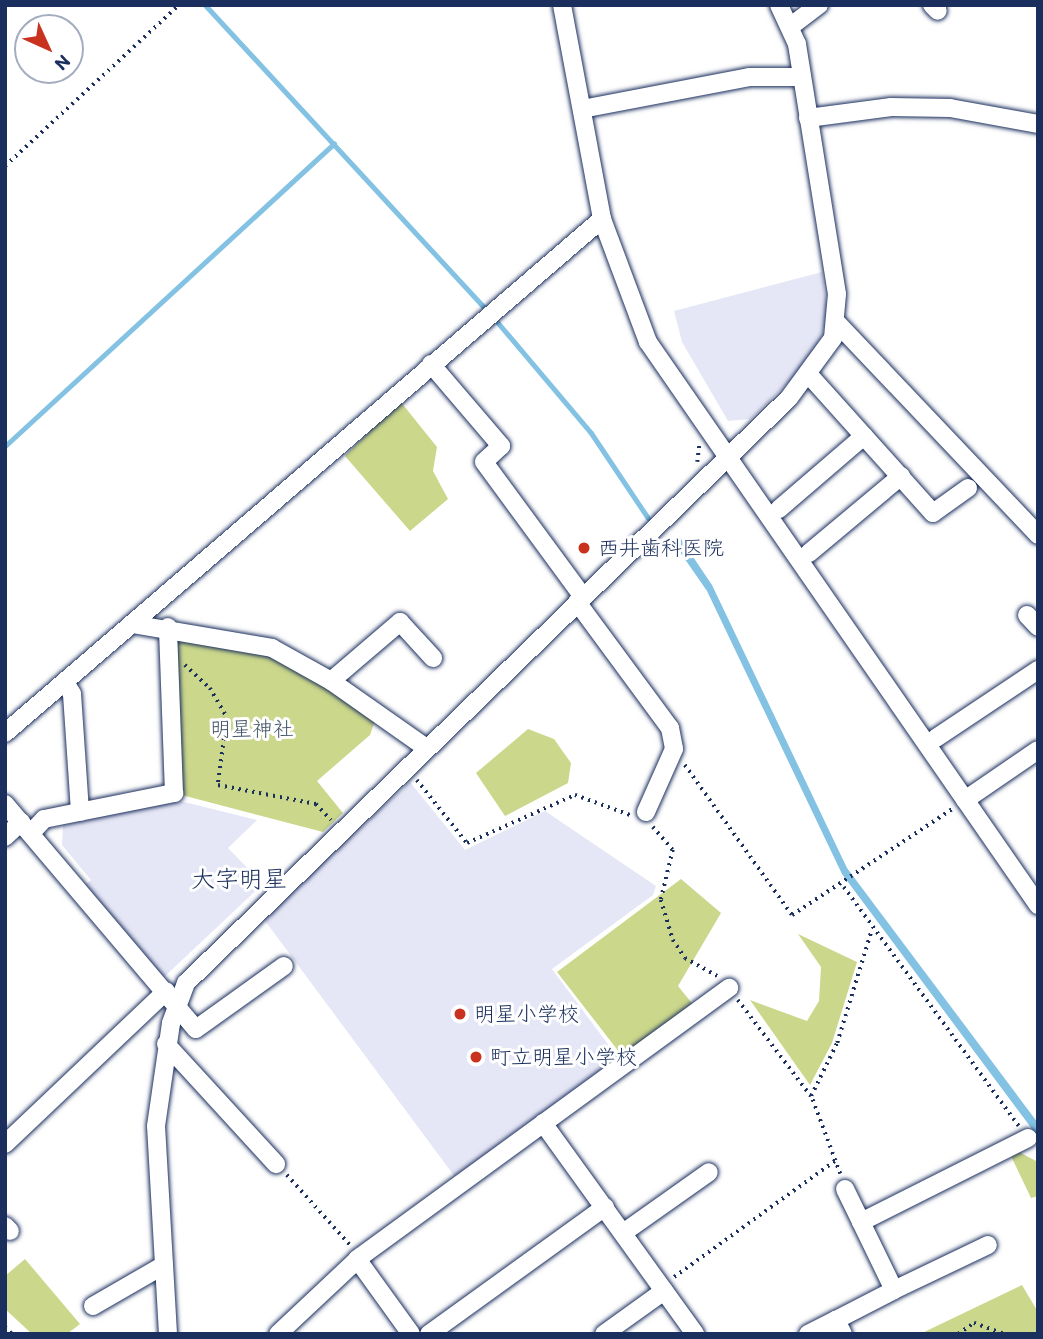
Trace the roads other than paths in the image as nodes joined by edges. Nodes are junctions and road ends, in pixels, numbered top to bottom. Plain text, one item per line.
1 (562, 5) edge
2 (779, 5) edge
3 (819, 5) edge
4 (791, 26) junction
5 (802, 77) junction
6 (582, 109) junction
7 (808, 118) junction
8 (1038, 124) edge
9 (602, 219) junction
10 (838, 324) junction
11 (431, 364) junction
12 (810, 376) junction
13 (864, 436) junction
14 (727, 456) junction
15 (901, 476) junction
16 (968, 488) dead end
17 (779, 509) dead end
18 (1038, 535) edge
19 (809, 553) dead end
20 (580, 599) junction
21 (132, 624) junction
22 (168, 627) junction
23 (433, 658) dead end
24 (1038, 670) edge
25 (331, 681) junction
26 (65, 682) junction
27 (5, 733) edge
28 (938, 736) dead end
29 (425, 747) junction
30 (1038, 750) edge
31 (965, 800) junction
32 (5, 804) edge
33 (80, 812) junction
34 (646, 812) road end
35 (26, 828) junction
36 (5, 837) edge
37 (1038, 905) edge
38 (284, 966) dead end
39 (729, 988) road end
40 (171, 997) junction
41 (166, 1044) junction
42 (543, 1123) junction
43 (1028, 1138) road end
44 (5, 1144) edge
45 (276, 1164) road end
46 (709, 1172) dead end
47 (845, 1189) road end
48 (605, 1207) junction
49 (861, 1222) junction
50 (623, 1233) junction
51 (988, 1245) dead end
52 (359, 1258) junction
53 (164, 1265) junction
54 (662, 1289) junction
55 (894, 1290) junction
56 (93, 1306) dead end
57 (840, 1327) edge
58 (169, 1334) edge
59 (278, 1334) edge
60 (411, 1334) edge
61 (429, 1334) edge
62 (604, 1334) edge
63 (695, 1334) edge
64 (808, 1334) edge

1 - 6 street
2 - 4 street
3 - 4 street
4 - 5 street
5 - 6 street
5 - 7 street
6 - 9 street
7 - 8 street
7 - 10 street
9 - 11 street
9 - 14 street
10 - 12 street
10 - 18 street
11 - 20 street
11 - 21 street
12 - 13 street
12 - 14 street
13 - 15 street
13 - 17 street
14 - 20 street
14 - 31 street
15 - 16 street
15 - 19 street
20 - 29 street
20 - 34 street
21 - 22 street
21 - 26 street
22 - 25 street
22 - 33 street
23 - 25 street
24 - 28 street
25 - 29 street
26 - 27 street
26 - 33 street
29 - 40 street
30 - 31 street
31 - 37 street
32 - 35 street
33 - 35 street
35 - 36 street
35 - 40 street
38 - 40 street
39 - 42 street
40 - 41 street
40 - 44 street
41 - 45 street
41 - 53 street
42 - 48 street
42 - 52 street
43 - 49 street
46 - 50 street
47 - 49 street
48 - 50 street
48 - 61 street
49 - 55 street
50 - 54 street
51 - 55 street
52 - 59 street
52 - 60 street
53 - 56 street
53 - 58 street
54 - 62 street
54 - 63 street
55 - 57 street
57 - 64 street

